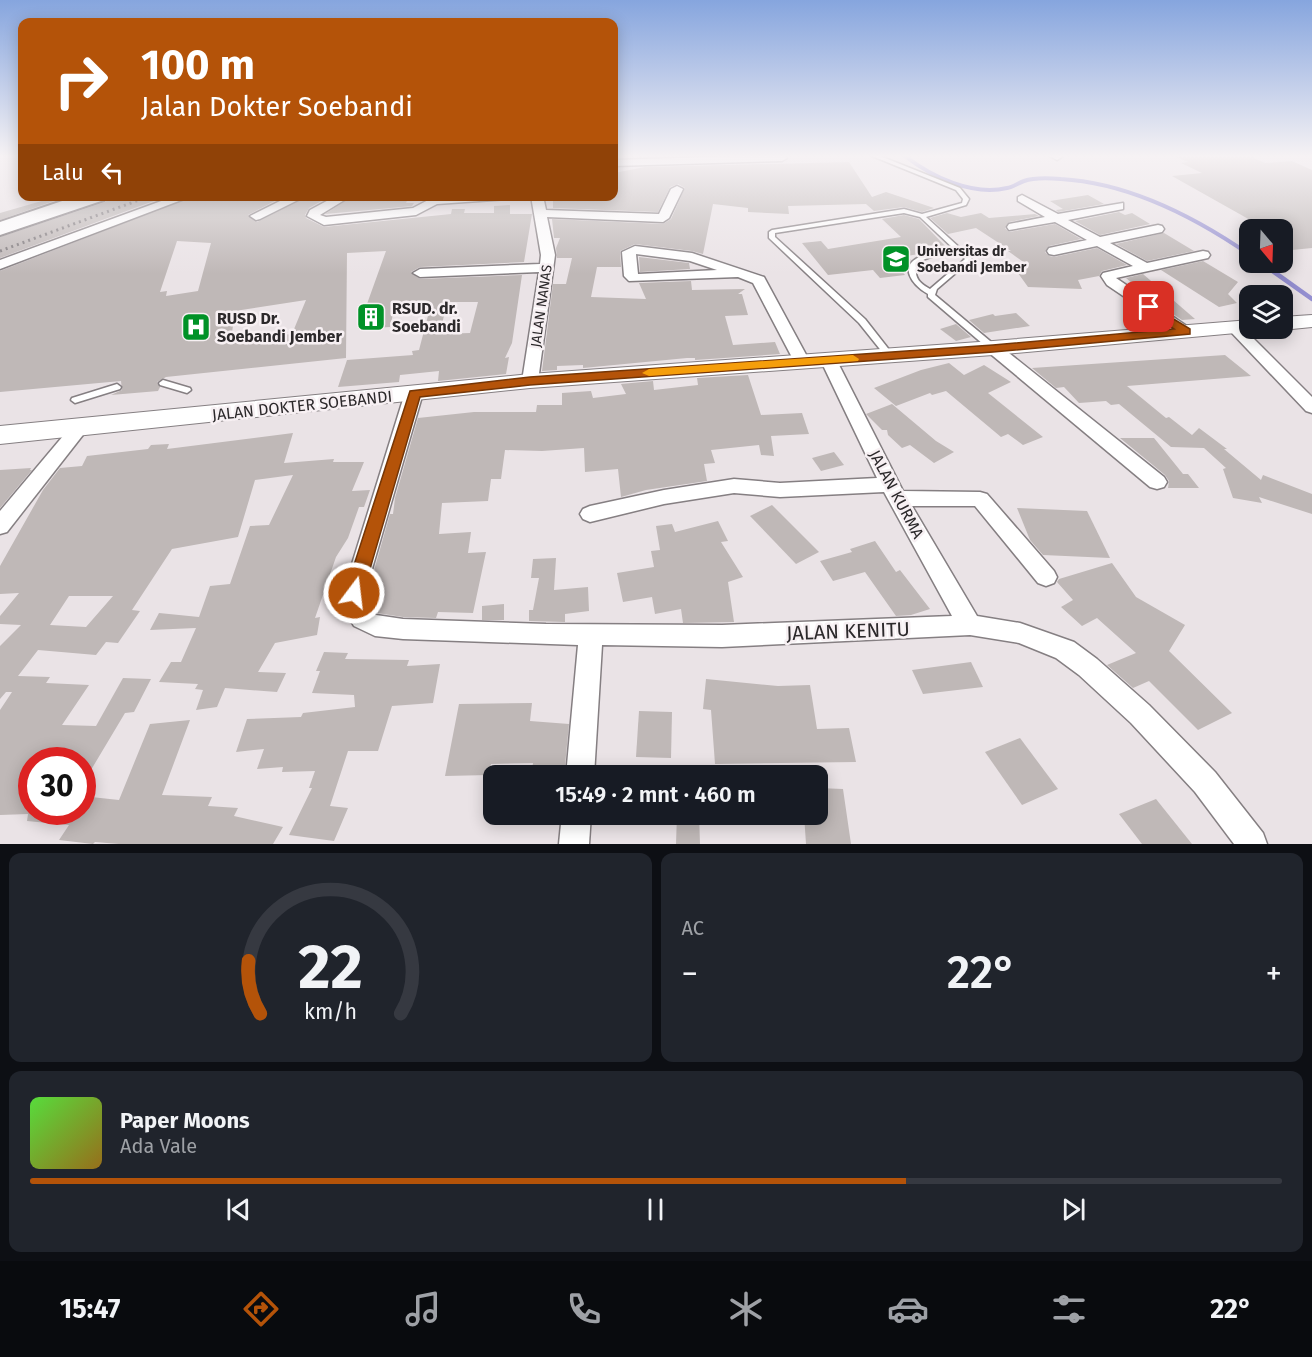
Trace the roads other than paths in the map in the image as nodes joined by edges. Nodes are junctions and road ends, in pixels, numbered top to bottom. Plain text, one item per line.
1 (674, 195) edge
2 (965, 195) edge
3 (1022, 199) dead end
4 (82, 201) edge
5 (173, 201) edge
6 (290, 201) edge
7 (337, 201) edge
8 (434, 201) edge
9 (538, 201) edge
10 (1119, 206) dead end
11 (539, 213) junction
12 (256, 216) dead end
13 (922, 216) junction
14 (1057, 218) junction
15 (1013, 226) dead end
16 (0, 229) edge
17 (1158, 229) dead end
18 (1100, 242) junction
19 (1053, 251) dead end
20 (962, 252) junction
21 (1203, 255) dead end
22 (0, 265) edge
23 (1144, 267) junction
24 (545, 268) junction
25 (420, 273) dead end
26 (743, 273) junction
27 (931, 293) junction
28 (1312, 321) edge
29 (1293, 323) edge
30 (1239, 327) edge
31 (1185, 332) junction
32 (1252, 339) edge
33 (993, 348) junction
34 (890, 356) junction
35 (829, 360) junction
36 (802, 362) junction
37 (530, 381) junction
38 (163, 383) dead end
39 (117, 387) dead end
40 (187, 390) dead end
41 (414, 393) junction
42 (75, 400) dead end
43 (1312, 407) edge
44 (80, 427) junction
45 (0, 435) edge
46 (1157, 482) dead end
47 (894, 491) junction
48 (590, 514) dead end
49 (0, 526) edge
50 (1046, 577) dead end
51 (970, 625) junction
52 (591, 635) junction
53 (581, 765) edge
54 (575, 825) edge
55 (574, 844) edge
56 (1252, 844) edge

1 - 11 street
2 - 13 lane
3 - 14 street
4 - 16 main road
5 - 22 street
6 - 12 street
7 - 8 street
9 - 11 street, JALAN NANAS
10 - 14 street
11 - 24 street, JALAN NANAS
13 - 20 lane
13 - 34 lane
14 - 15 street
14 - 18 street
17 - 18 street
18 - 19 street
18 - 23 street
20 - 27 lane
20 - 27 lane
21 - 23 street
23 - 31 street
24 - 25 street
24 - 37 street, JALAN NANAS
26 - 26 street
26 - 36 street
27 - 33 lane
28 - 29 main road
30 - 31 main road, JALAN DOKTER SOEBANDI
31 - 33 main road, JALAN DOKTER SOEBANDI
32 - 43 street
33 - 34 main road, JALAN DOKTER SOEBANDI
33 - 46 street
34 - 35 main road, JALAN DOKTER SOEBANDI
35 - 36 main road, JALAN DOKTER SOEBANDI
35 - 47 street, JALAN KURMA
36 - 37 main road, JALAN DOKTER SOEBANDI
37 - 41 main road, JALAN DOKTER SOEBANDI
38 - 40 lane
39 - 42 lane
41 - 44 main road, JALAN DOKTER SOEBANDI
41 - 52 street, JALAN KENITU
44 - 45 main road, JALAN DOKTER SOEBANDI
44 - 49 street
47 - 48 street
47 - 50 street
47 - 51 street, JALAN KURMA
51 - 52 street, JALAN KENITU
51 - 56 street, JALAN KENITU
52 - 53 street
54 - 55 street

